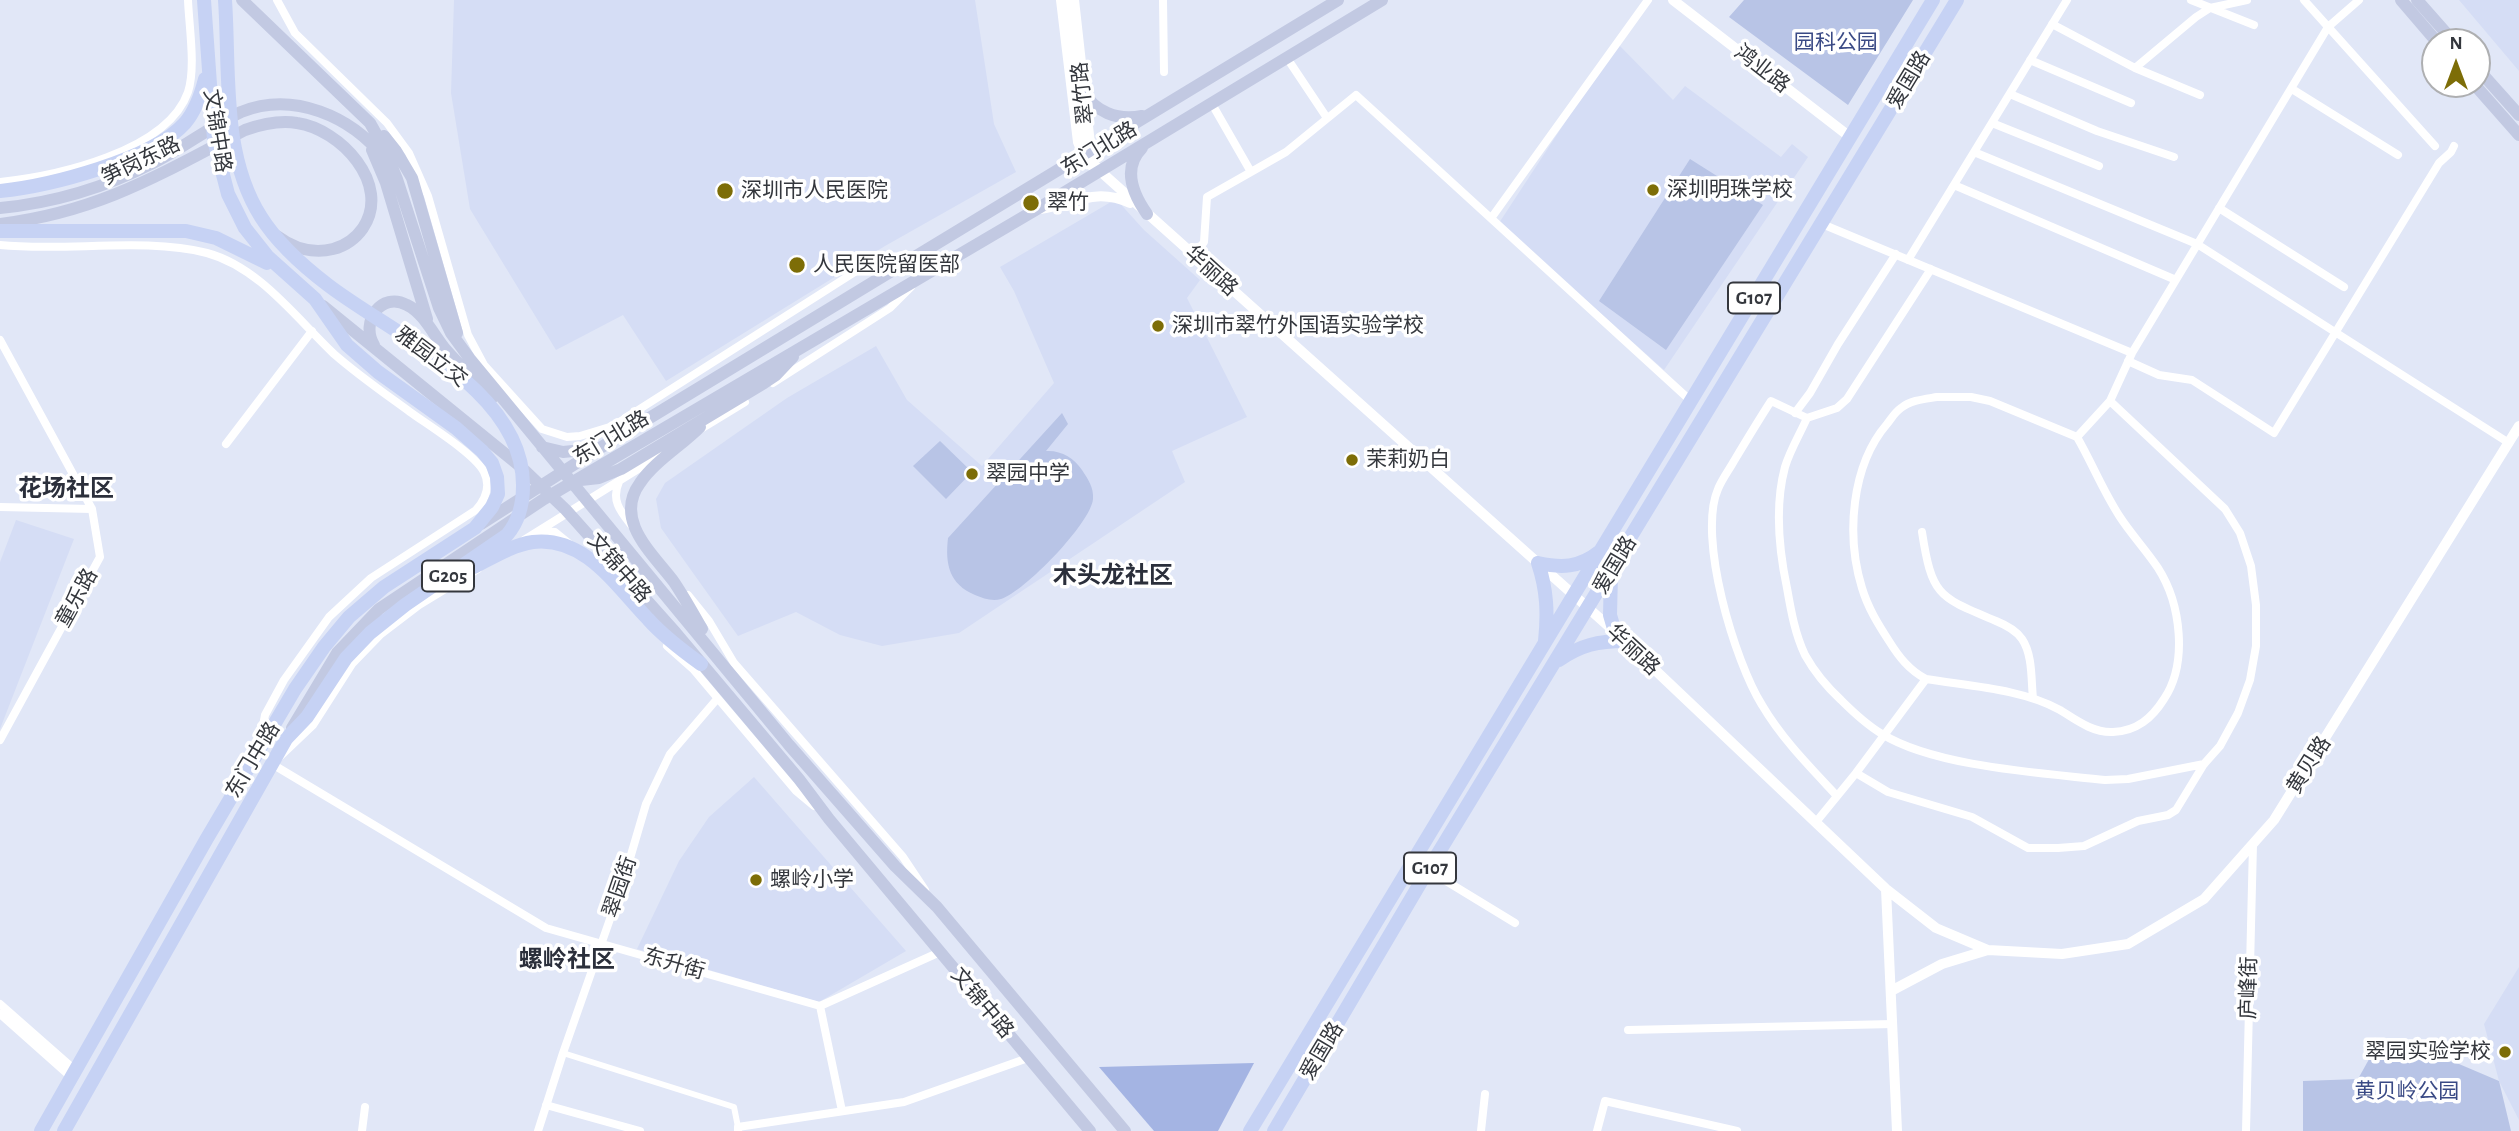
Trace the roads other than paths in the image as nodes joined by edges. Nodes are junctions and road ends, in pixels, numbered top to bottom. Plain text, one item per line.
1 (188, 0) edge
2 (242, 0) edge
3 (277, 0) edge
4 (1062, 0) edge
5 (1073, 0) edge
6 (1163, 0) edge
7 (1338, 0) edge
8 (1382, 0) edge
9 (1648, 0) edge
10 (1673, 0) edge
11 (1933, 0) edge
12 (1957, 0) edge
13 (2067, 0) edge
14 (2191, 0) edge
15 (2247, 0) edge
16 (2304, 0) edge
17 (2359, 0) edge
18 (2400, 0) edge
19 (2417, 0) edge
20 (204, 3) edge
21 (225, 3) edge
22 (2210, 8) junction
23 (2052, 24) junction
24 (2254, 25) dead end
25 (2328, 27) junction
26 (2425, 28) edge
27 (2442, 28) edge
28 (207, 57) junction
29 (1287, 58) junction
30 (2030, 60) junction
31 (2135, 68) junction
32 (1164, 72) dead end
33 (2491, 84) edge
34 (2292, 89) junction
35 (1082, 90) junction
36 (2010, 94) junction
37 (2200, 95) dead end
38 (2486, 98) edge
39 (2131, 103) dead end
40 (1212, 104) junction
41 (1146, 115) junction
42 (2519, 115) edge
43 (1327, 118) junction
44 (370, 123) junction
45 (1992, 123) junction
46 (2519, 135) edge
47 (1850, 137) junction
48 (367, 139) junction
49 (1146, 144) junction
50 (2435, 146) dead end
51 (2454, 146) dead end
52 (1086, 152) junction
53 (1974, 152) junction
54 (2398, 155) dead end
55 (2174, 156) dead end
56 (2099, 166) dead end
57 (1100, 172) junction
58 (1251, 172) junction
59 (397, 179) junction
60 (0, 183) edge
61 (1954, 185) junction
62 (0, 191) edge
63 (0, 208) edge
64 (2220, 208) junction
65 (1037, 209) junction
66 (1143, 210) junction
67 (1492, 218) junction
68 (0, 223) edge
69 (1822, 224) junction
70 (0, 231) edge
71 (271, 232) junction
72 (2197, 244) junction
73 (0, 245) edge
74 (1896, 254) junction
75 (1194, 256) junction
76 (1908, 260) junction
77 (869, 264) dead end
78 (1931, 269) junction
79 (284, 272) junction
80 (922, 276) junction
81 (2176, 280) junction
82 (2344, 286) dead end
83 (315, 299) junction
84 (444, 320) junction
85 (312, 331) junction
86 (2334, 331) junction
87 (435, 335) junction
88 (0, 340) edge
89 (376, 348) junction
90 (800, 348) junction
91 (2130, 357) junction
92 (478, 388) junction
93 (2110, 401) junction
94 (1692, 402) junction
95 (1795, 413) junction
96 (713, 417) junction
97 (1807, 418) junction
98 (2519, 426) edge
99 (2077, 437) junction
100 (2509, 443) junction
101 (226, 444) dead end
102 (600, 448) junction
103 (520, 466) junction
104 (559, 474) joint
105 (619, 482) junction
106 (544, 499) joint
107 (0, 507) edge
108 (92, 509) junction
109 (475, 528) junction
110 (541, 531) junction
111 (1922, 532) dead end
112 (1603, 549) junction
113 (1538, 563) junction
114 (1611, 571) junction
115 (426, 591) junction
116 (1575, 596) junction
117 (1589, 608) junction
118 (1620, 636) junction
119 (1544, 647) junction
120 (713, 651) junction
121 (1555, 663) junction
122 (701, 664) junction
123 (1926, 678) junction
124 (2033, 698) junction
125 (717, 699) junction
126 (1884, 736) junction
127 (286, 739) junction
128 (0, 740) edge
129 (257, 753) junction
130 (272, 764) junction
131 (2204, 764) junction
132 (1856, 773) junction
133 (1838, 796) junction
134 (829, 819) junction
135 (1816, 822) junction
136 (2253, 844) junction
137 (1428, 870) junction
138 (1886, 889) junction
139 (937, 907) junction
140 (1515, 923) dead end
141 (600, 943) junction
142 (1989, 950) junction
143 (940, 953) junction
144 (1891, 991) junction
145 (0, 1004) edge
146 (820, 1006) junction
147 (0, 1014) edge
148 (1893, 1024) junction
149 (1628, 1030) dead end
150 (563, 1053) junction
151 (1028, 1058) junction
152 (73, 1074) junction
153 (1485, 1094) dead end
154 (546, 1105) junction
155 (365, 1107) dead end
156 (842, 1111) junction
157 (738, 1129) edge
158 (41, 1131) edge
159 (64, 1131) edge
160 (362, 1131) edge
161 (538, 1131) edge
162 (640, 1131) edge
163 (1090, 1131) edge
164 (1125, 1131) edge
165 (1250, 1131) edge
166 (1274, 1131) edge
167 (1480, 1131) edge
168 (1597, 1131) edge
169 (1737, 1131) edge
170 (1897, 1131) edge
171 (2246, 1131) edge

1 - 60 street
2 - 44 main road, 文锦中路
3 - 77 street
4 - 52 main road, 翠竹路
5 - 35 main road, 翠竹路
6 - 32 street
7 - 41 main road, 东门北路
8 - 29 main road, 东门北路
9 - 67 street
10 - 47 street, 鸿业路
11 - 47 highway, 爱国路 / G107
12 - 69 highway, 爱国路 / G107
13 - 23 street
14 - 22 street
15 - 22 street
16 - 25 street
17 - 25 street
18 - 26 main road
19 - 27 main road
20 - 28 highway, 文锦中路 / G205
21 - 71 highway, 雅园立交 / G205
22 - 24 street
22 - 31 street
23 - 30 street
23 - 31 street
25 - 34 street
25 - 50 street
28 - 62 highway
28 - 79 highway, 文锦中路 / G205
29 - 40 main road, 东门北路
29 - 43 street
30 - 36 street
30 - 39 street
31 - 37 street
33 - 42 main road
34 - 54 street
34 - 64 street
35 - 41 main road
35 - 52 main road, 翠竹路
36 - 45 street
36 - 55 street
38 - 46 main road
40 - 49 main road, 东门北路
40 - 58 street
41 - 52 main road, 东门北路
43 - 58 street
43 - 67 street
44 - 59 main road, 文锦中路
44 - 92 main road
45 - 53 street
45 - 56 street
47 - 94 highway, 爱国路 / G107
48 - 59 main road, 笋岗东路
48 - 63 main road, 笋岗东路
48 - 87 main road
49 - 57 main road, 东门北路
49 - 66 main road
51 - 86 street
52 - 57 main road, 翠竹路
52 - 102 main road, 东门北路
53 - 61 street
53 - 72 street
57 - 65 main road, 东门北路
57 - 66 street, 华丽路
58 - 75 street
59 - 84 main road, 文锦中路
61 - 76 street
61 - 81 street
64 - 72 street
64 - 82 street
65 - 66 street
65 - 80 main road, 东门北路
66 - 75 street, 华丽路
67 - 94 street
68 - 71 main road, 笋岗东路
69 - 74 street
69 - 114 highway, 爱国路 / G107
70 - 79 highway
71 - 92 highway, 雅园立交 / G205
72 - 81 street
72 - 86 street
73 - 85 street
74 - 76 street
74 - 95 street
75 - 113 street, 华丽路
76 - 78 street
78 - 91 street
78 - 97 street
79 - 83 highway, 文锦中路 / G205
80 - 90 main road, 东门北路
80 - 96 street
81 - 91 street
83 - 89 main road, 文锦中路
83 - 109 highway, 雅园立交 / G205
84 - 92 main road
84 - 120 main road, 文锦中路
85 - 101 street
85 - 129 street
86 - 91 street
86 - 100 street
87 - 89 main road
87 - 92 main road
88 - 108 street, 童乐路
89 - 103 main road, 文锦中路
90 - 96 main road
90 - 106 main road, 东门北路
91 - 93 street
92 - 102 main road
92 - 115 highway, 雅园立交 / G205
93 - 99 street
93 - 131 street
94 - 112 highway, 爱国路 / G107
95 - 97 street
95 - 133 street
96 - 103 main road
96 - 105 street
96 - 120 main road
97 - 126 street
98 - 100 street, 黄贝路
99 - 123 street
99 - 124 street
100 - 136 street, 黄贝路
102 - 104 main road, 东门北路
103 - 122 main road, 文锦中路
104 - 109 main road, 东门中路
105 - 110 street
105 - 139 street
106 - 127 main road, 东门中路
107 - 108 street
108 - 128 street, 童乐路
109 - 129 highway, 东门中路 / G205
110 - 125 street
110 - 130 street
111 - 124 street
112 - 113 highway
112 - 116 highway, 爱国路 / G107
113 - 116 street, 华丽路
113 - 119 highway
114 - 117 highway, 爱国路 / G107
114 - 118 highway
115 - 122 highway
115 - 127 highway, 雅园立交 / G205
116 - 117 street, 华丽路
116 - 119 highway, 爱国路 / G107
117 - 118 street, 华丽路
117 - 121 highway, 爱国路 / G107
118 - 121 highway
118 - 135 street, 华丽路
119 - 165 highway, 爱国路 / G107
120 - 139 main road, 文锦中路
121 - 137 highway, 爱国路 / G107
122 - 134 main road, 文锦中路
123 - 124 street
123 - 126 street
125 - 134 street
125 - 141 street, 翠园街
126 - 131 street
126 - 132 street
127 - 130 highway, 东门中路 / G205
129 - 152 highway, 东门中路 / G205
130 - 141 street, 东升街
130 - 159 highway, 东门中路 / G205
131 - 132 street
132 - 133 street
133 - 135 street
134 - 143 main road, 文锦中路
135 - 138 street, 华丽路
136 - 142 street, 黄贝路
136 - 171 street, 庐峰街
137 - 140 street
137 - 166 highway, 爱国路 / G107
138 - 142 street, 黄贝路
138 - 144 street
139 - 164 main road, 文锦中路
141 - 146 street, 东升街
141 - 150 street, 翠园街
142 - 144 street, 黄贝路
143 - 146 street
143 - 151 main road, 文锦中路
144 - 148 street
145 - 152 street
146 - 156 street
147 - 152 street
148 - 149 street
148 - 170 street
150 - 154 street, 翠园街
150 - 157 street
151 - 156 street
151 - 163 main road, 文锦中路
152 - 158 highway, 东门中路 / G205
153 - 167 street
154 - 161 street, 翠园街
154 - 162 street
155 - 160 street
156 - 157 street
168 - 169 street

